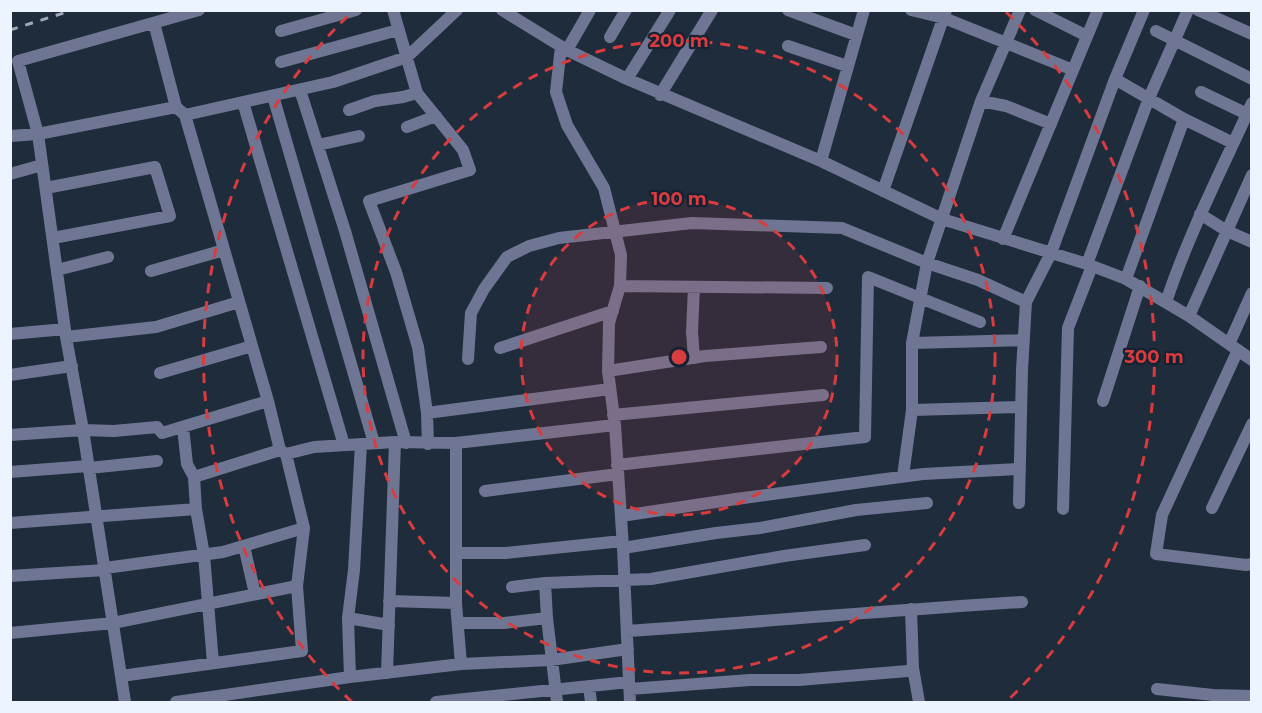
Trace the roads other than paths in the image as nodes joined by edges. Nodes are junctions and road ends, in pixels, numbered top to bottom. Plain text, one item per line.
1 (199, 10) edge
2 (356, 10) edge
3 (393, 10) edge
4 (457, 10) edge
5 (502, 10) edge
6 (590, 10) edge
7 (626, 10) edge
8 (670, 10) edge
9 (712, 10) edge
10 (788, 10) edge
11 (864, 10) edge
12 (911, 10) edge
13 (1020, 10) edge
14 (1035, 10) edge
15 (1098, 10) edge
16 (1144, 10) edge
17 (1188, 10) edge
18 (1198, 10) edge
19 (945, 14) edge
20 (154, 23) junction
21 (398, 30) junction
22 (281, 31) dead end
23 (1156, 31) dead end
24 (1251, 34) edge
25 (856, 35) junction
26 (1087, 36) junction
27 (610, 37) dead end
28 (1174, 41) junction
29 (1006, 42) junction
30 (788, 46) dead end
31 (564, 48) junction
32 (407, 57) junction
33 (14, 62) edge
34 (281, 62) dead end
35 (847, 66) junction
36 (1073, 70) junction
37 (627, 80) junction
38 (1115, 80) junction
39 (1251, 80) edge
40 (300, 90) junction
41 (1201, 92) dead end
42 (417, 93) junction
43 (660, 94) junction
44 (273, 96) junction
45 (1149, 98) junction
46 (981, 101) junction
47 (243, 102) junction
48 (1249, 109) edge
49 (350, 110) dead end
50 (180, 111) junction
51 (436, 116) junction
52 (1184, 119) junction
53 (1051, 124) junction
54 (407, 127) dead end
55 (38, 134) junction
56 (10, 136) edge
57 (359, 136) dead end
58 (1233, 143) junction
59 (318, 146) junction
60 (821, 161) junction
61 (42, 165) junction
62 (10, 174) edge
63 (1251, 175) edge
64 (46, 188) junction
65 (883, 191) junction
66 (1200, 214) junction
67 (942, 219) junction
68 (614, 231) junction
69 (1227, 231) junction
70 (52, 238) junction
71 (1004, 238) junction
72 (1251, 242) edge
73 (224, 250) junction
74 (1051, 254) junction
75 (108, 257) dead end
76 (927, 263) junction
77 (1090, 265) junction
78 (57, 270) junction
79 (152, 271) dead end
80 (1126, 279) junction
81 (620, 286) junction
82 (1140, 286) junction
83 (694, 287) junction
84 (827, 288) dead end
85 (1251, 293) edge
86 (919, 299) junction
87 (239, 302) junction
88 (1026, 302) junction
89 (1166, 302) junction
90 (613, 311) junction
91 (1189, 316) junction
92 (980, 322) dead end
93 (66, 333) junction
94 (10, 334) edge
95 (1024, 340) junction
96 (912, 343) junction
97 (252, 346) junction
98 (821, 346) dead end
99 (1233, 347) junction
100 (500, 348) dead end
101 (694, 358) junction
102 (468, 359) dead end
103 (1251, 360) edge
104 (72, 366) junction
105 (608, 372) junction
106 (160, 374) dead end
107 (10, 375) edge
108 (610, 389) junction
109 (823, 395) dead end
110 (268, 401) junction
111 (1103, 401) dead end
112 (1022, 407) junction
113 (912, 410) junction
114 (427, 413) junction
115 (614, 420) junction
116 (1251, 424) edge
117 (183, 427) junction
118 (83, 430) junction
119 (10, 435) edge
120 (400, 442) junction
121 (374, 443) junction
122 (456, 443) junction
123 (361, 444) junction
124 (428, 444) junction
125 (344, 445) junction
126 (283, 452) junction
127 (158, 461) dead end
128 (88, 467) junction
129 (617, 469) junction
130 (1020, 470) junction
131 (10, 472) edge
132 (903, 476) junction
133 (194, 477) junction
134 (485, 491) dead end
135 (927, 503) dead end
136 (1019, 503) dead end
137 (1212, 508) dead end
138 (196, 509) junction
139 (1062, 509) dead end
140 (621, 516) junction
141 (96, 518) junction
142 (10, 524) edge
143 (304, 528) junction
144 (623, 544) junction
145 (865, 545) dead end
146 (244, 546) junction
147 (456, 553) junction
148 (204, 555) junction
149 (1251, 564) edge
150 (105, 569) junction
151 (10, 576) edge
152 (625, 579) junction
153 (545, 583) junction
154 (297, 586) junction
155 (512, 586) dead end
156 (255, 594) junction
157 (389, 601) junction
158 (1022, 602) dead end
159 (208, 603) junction
160 (456, 603) junction
161 (911, 609) junction
162 (348, 618) junction
163 (547, 618) junction
164 (113, 623) junction
165 (458, 623) junction
166 (388, 625) junction
167 (628, 631) junction
168 (10, 633) edge
169 (628, 649) junction
170 (551, 660) junction
171 (213, 663) junction
172 (461, 664) junction
173 (913, 668) junction
174 (387, 673) junction
175 (121, 676) junction
176 (350, 677) junction
177 (630, 685) junction
178 (590, 686) junction
179 (555, 688) junction
180 (1157, 689) dead end
181 (1251, 696) edge
182 (524, 697) edge
183 (473, 700) edge
184 (125, 702) edge
185 (176, 702) edge
186 (436, 702) edge
187 (557, 702) edge
188 (591, 702) edge
189 (630, 702) edge
190 (919, 702) edge

1 - 20 street
2 - 22 street
3 - 21 street
4 - 32 street
5 - 31 street
6 - 31 street
7 - 27 street
8 - 37 street
9 - 43 street
10 - 25 street
11 - 25 street
12 - 19 street
13 - 29 street
14 - 26 street
15 - 26 street
16 - 38 street
17 - 28 street
18 - 24 street
19 - 29 street
19 - 65 street
20 - 33 street
20 - 50 street
21 - 32 street
21 - 34 street
23 - 28 street
25 - 35 street
26 - 36 street
28 - 39 street
28 - 45 street
29 - 36 street
29 - 46 street
30 - 35 street
31 - 37 street
31 - 68 street
32 - 40 street
32 - 42 street
33 - 55 street
35 - 60 street
36 - 53 street
37 - 43 street
38 - 45 street
38 - 74 street
40 - 44 street
40 - 59 street
41 - 48 street
42 - 49 street
42 - 51 street
43 - 60 street
44 - 47 street
44 - 121 street
45 - 52 street
45 - 77 street
46 - 53 street
46 - 67 street
47 - 50 street
47 - 125 street
48 - 58 street
50 - 55 street
50 - 73 street
51 - 54 street
51 - 114 street
52 - 58 street
52 - 80 street
53 - 71 street
55 - 56 street
55 - 61 street
57 - 59 street
58 - 66 street
59 - 120 street
60 - 65 street
61 - 62 street
61 - 64 street
63 - 69 street
64 - 70 street
64 - 70 street
65 - 67 street
66 - 69 street
66 - 89 street
67 - 71 street
67 - 76 street
68 - 76 street
68 - 81 street
68 - 102 street
69 - 72 street
69 - 91 street
70 - 78 street
71 - 74 street
73 - 79 street
73 - 87 street
74 - 77 street
74 - 88 street
75 - 78 street
76 - 86 street
76 - 88 street
77 - 80 street
77 - 139 street
78 - 93 street
80 - 82 street
81 - 83 street
81 - 90 street
82 - 89 street
82 - 111 street
83 - 84 street
83 - 101 street
85 - 99 street
86 - 92 street
86 - 96 street
86 - 129 street
87 - 93 street
87 - 97 street
88 - 95 street
89 - 91 street
90 - 100 street
90 - 105 street
91 - 99 street
93 - 94 street
93 - 104 street
95 - 96 street
95 - 112 street
96 - 113 street
97 - 106 street
97 - 110 street
98 - 101 street
99 - 103 street
99 - 149 street
101 - 105 street
104 - 107 street
104 - 118 street
105 - 108 street
108 - 114 street
108 - 115 street
109 - 115 street
110 - 117 street
110 - 126 street
112 - 113 street
112 - 130 street
113 - 132 street
114 - 124 street
115 - 122 street
115 - 129 street
116 - 137 street
117 - 118 street
117 - 133 street
118 - 119 street
118 - 128 street
120 - 121 street
120 - 124 street
120 - 157 street
121 - 123 street
122 - 124 street
122 - 147 street
123 - 125 street
123 - 162 street
125 - 126 street
126 - 133 street
126 - 143 street
127 - 128 street
128 - 131 street
128 - 141 street
129 - 134 street
129 - 140 street
130 - 132 street
130 - 136 street
132 - 140 street
133 - 138 street
135 - 144 street
138 - 141 street
138 - 148 street
140 - 144 street
141 - 142 street
141 - 150 street
143 - 146 street
143 - 154 street
144 - 147 street
144 - 152 street
145 - 152 street
146 - 148 street
146 - 156 street
147 - 160 street
148 - 150 street
148 - 159 street
150 - 151 street
150 - 164 street
152 - 153 street
152 - 167 street
153 - 155 street
153 - 163 street
154 - 156 street
154 - 171 street
156 - 159 street
157 - 160 street
157 - 166 street
158 - 161 street
159 - 164 street
159 - 171 street
160 - 165 street
161 - 167 street
161 - 173 street
162 - 166 street
162 - 176 street
163 - 165 street
163 - 170 street
164 - 168 street
164 - 175 street
165 - 172 street
166 - 174 street
167 - 169 street
169 - 170 street
169 - 177 street
170 - 172 street
170 - 179 street
171 - 175 street
172 - 174 street
173 - 177 street
173 - 190 street
174 - 176 street
175 - 184 street
176 - 185 street
177 - 178 street
177 - 189 street
178 - 179 street
178 - 188 street
179 - 182 street
179 - 187 street
180 - 181 street
182 - 183 street
183 - 186 street

